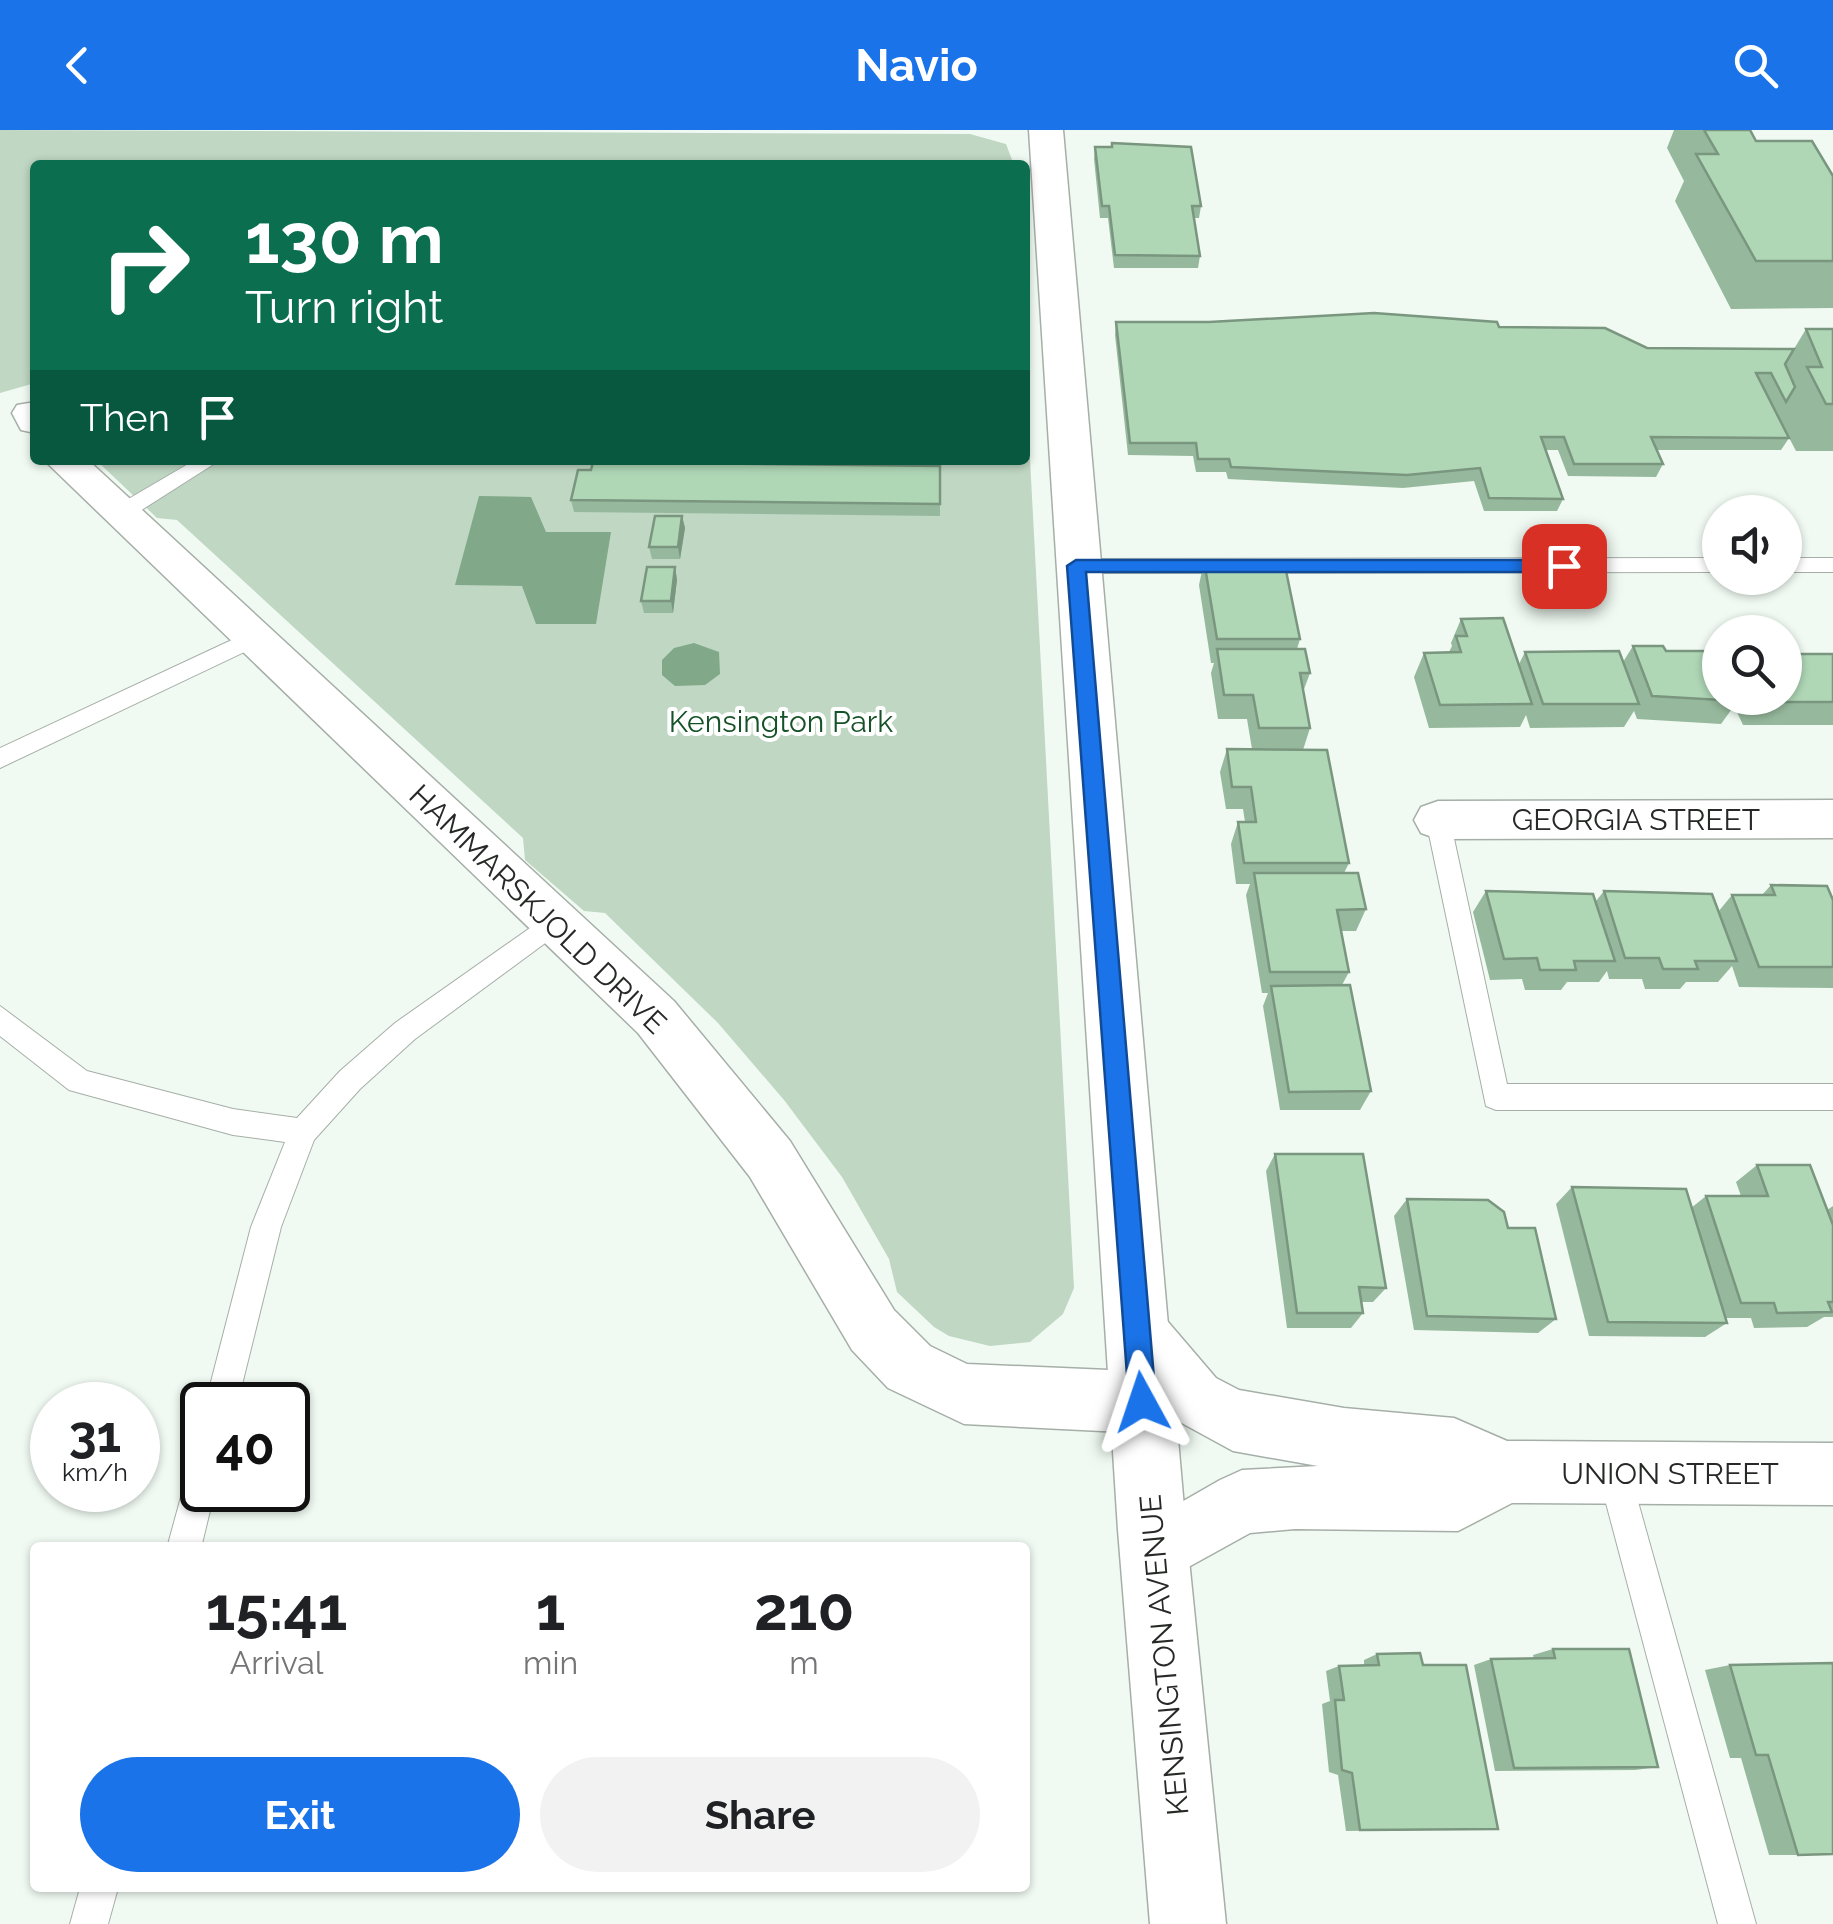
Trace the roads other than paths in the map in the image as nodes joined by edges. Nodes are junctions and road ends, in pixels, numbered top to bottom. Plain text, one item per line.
1 (1046, 130) edge
2 (69, 465) edge
3 (202, 465) edge
4 (122, 513) junction
5 (1802, 565) edge
6 (1833, 565) edge
7 (1076, 566) junction
8 (1702, 566) edge
9 (251, 639) junction
10 (0, 758) edge
11 (1833, 819) edge
12 (1438, 820) joint
13 (554, 922) junction
14 (0, 1018) edge
15 (1833, 1097) edge
16 (303, 1132) junction
17 (1136, 1330) junction
18 (226, 1382) edge
19 (1142, 1402) junction
20 (1506, 1472) junction
21 (1614, 1474) junction
22 (1833, 1474) edge
23 (193, 1512) edge
24 (186, 1542) edge
25 (1154, 1554) junction
26 (97, 1892) edge
27 (89, 1924) edge
28 (1188, 1924) edge
29 (1737, 1924) edge

1 - 7 street, KENSINGTON AVENUE
2 - 4 street, HAMMARSKJOLD DRIVE
3 - 4 lane
4 - 9 street, HAMMARSKJOLD DRIVE
5 - 6 lane
7 - 8 lane
7 - 17 street, KENSINGTON AVENUE
9 - 10 lane
9 - 13 street, HAMMARSKJOLD DRIVE
11 - 12 street, GEORGIA STREET
12 - 15 lane
13 - 16 lane
13 - 19 street, HAMMARSKJOLD DRIVE
14 - 16 lane
16 - 18 lane
17 - 19 street, KENSINGTON AVENUE
17 - 20 street, UNION STREET
19 - 25 street, KENSINGTON AVENUE
20 - 21 street, UNION STREET
20 - 25 street, UNION STREET
21 - 22 street, UNION STREET
21 - 29 lane
23 - 24 lane
25 - 28 street, KENSINGTON AVENUE
26 - 27 lane

